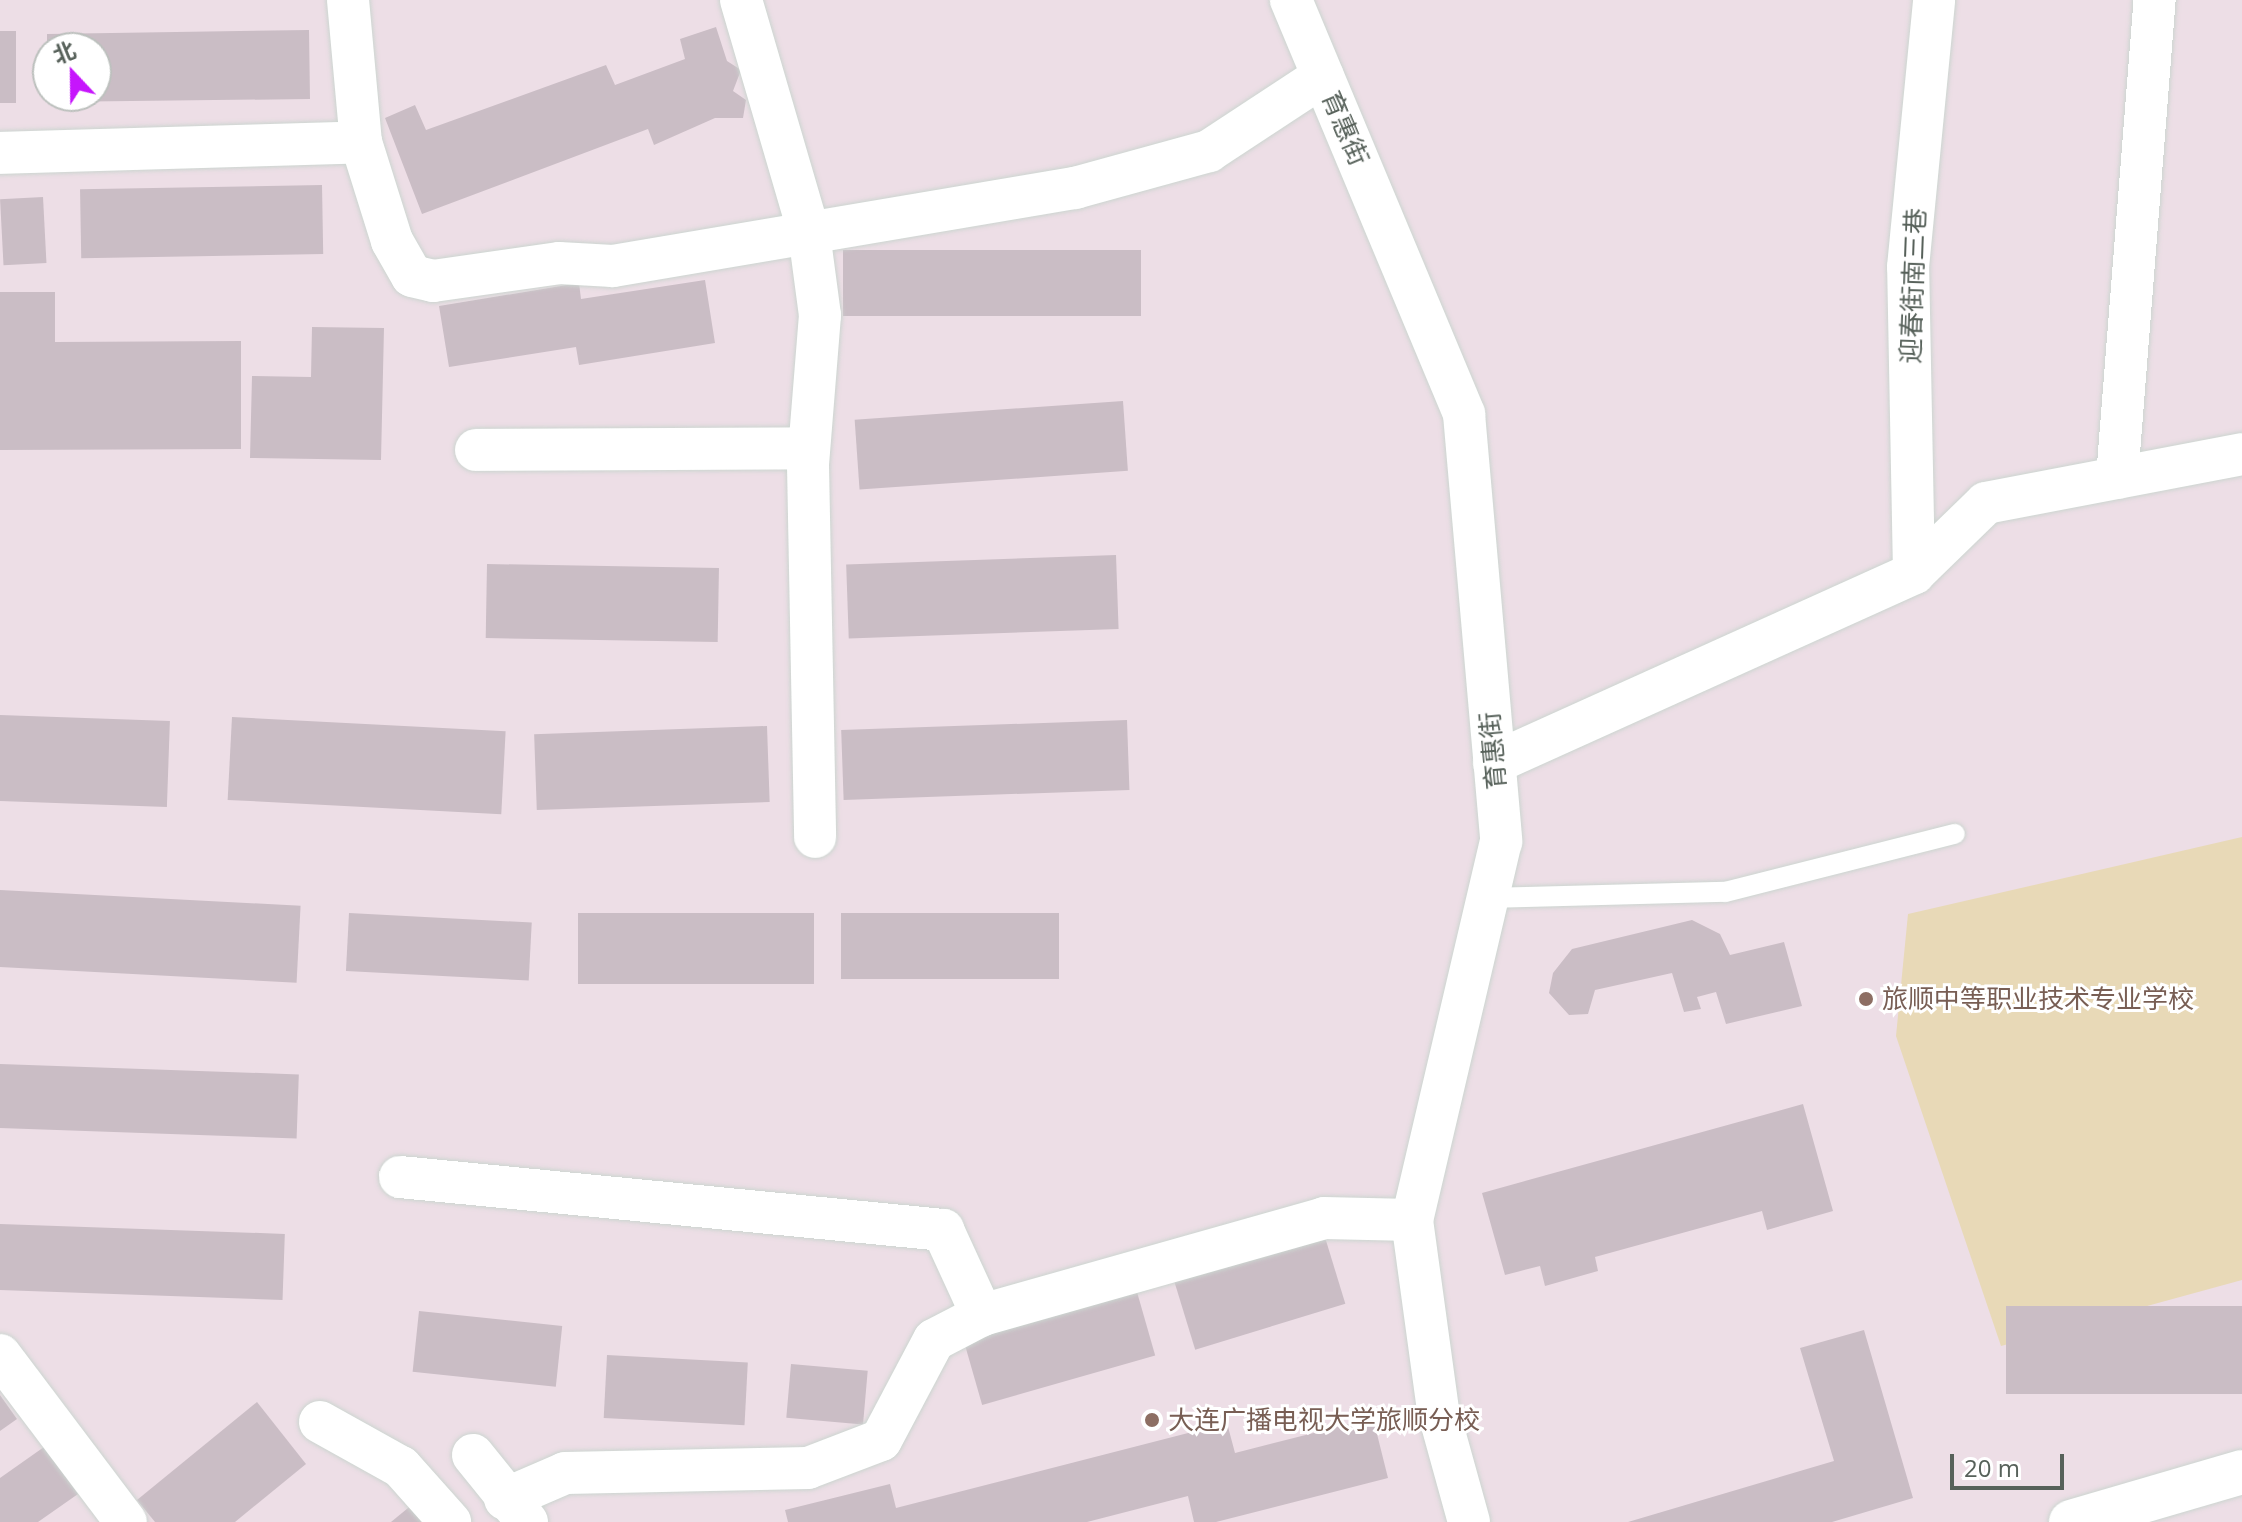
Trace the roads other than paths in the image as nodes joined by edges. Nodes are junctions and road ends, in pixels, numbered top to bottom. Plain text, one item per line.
1 (348, 0) edge
2 (741, 0) edge
3 (1291, 0) edge
4 (2155, 0) edge
5 (1925, 10) edge
6 (1323, 76) junction
7 (361, 142) junction
8 (0, 153) edge
9 (809, 233) junction
10 (809, 448) junction
11 (476, 450) dead end
12 (2242, 454) edge
13 (2117, 478) junction
14 (1914, 573) junction
15 (1494, 763) junction
16 (1955, 834) dead end
17 (815, 837) dead end
18 (1488, 898) junction
19 (400, 1177) dead end
20 (1412, 1220) junction
21 (982, 1315) junction
22 (0, 1355) edge
23 (320, 1422) dead end
24 (473, 1455) dead end
25 (2242, 1472) edge
26 (516, 1510) edge
27 (126, 1522) edge
28 (450, 1522) edge
29 (1469, 1522) edge
30 (2071, 1522) edge

1 - 7 street
2 - 9 street
3 - 6 street, 育惠街
4 - 13 street
5 - 14 street, 迎春街南三巷
6 - 9 street
6 - 15 street, 育惠街
7 - 8 street
7 - 9 street
9 - 10 street
10 - 11 street
10 - 17 street
12 - 13 street
13 - 14 street
14 - 15 street
15 - 18 street, 育惠街
16 - 18 lane
18 - 20 street, 育惠街
19 - 21 street
20 - 21 street
20 - 29 street, 育惠街
21 - 26 street
22 - 27 street
23 - 28 street
24 - 26 street
25 - 30 street

